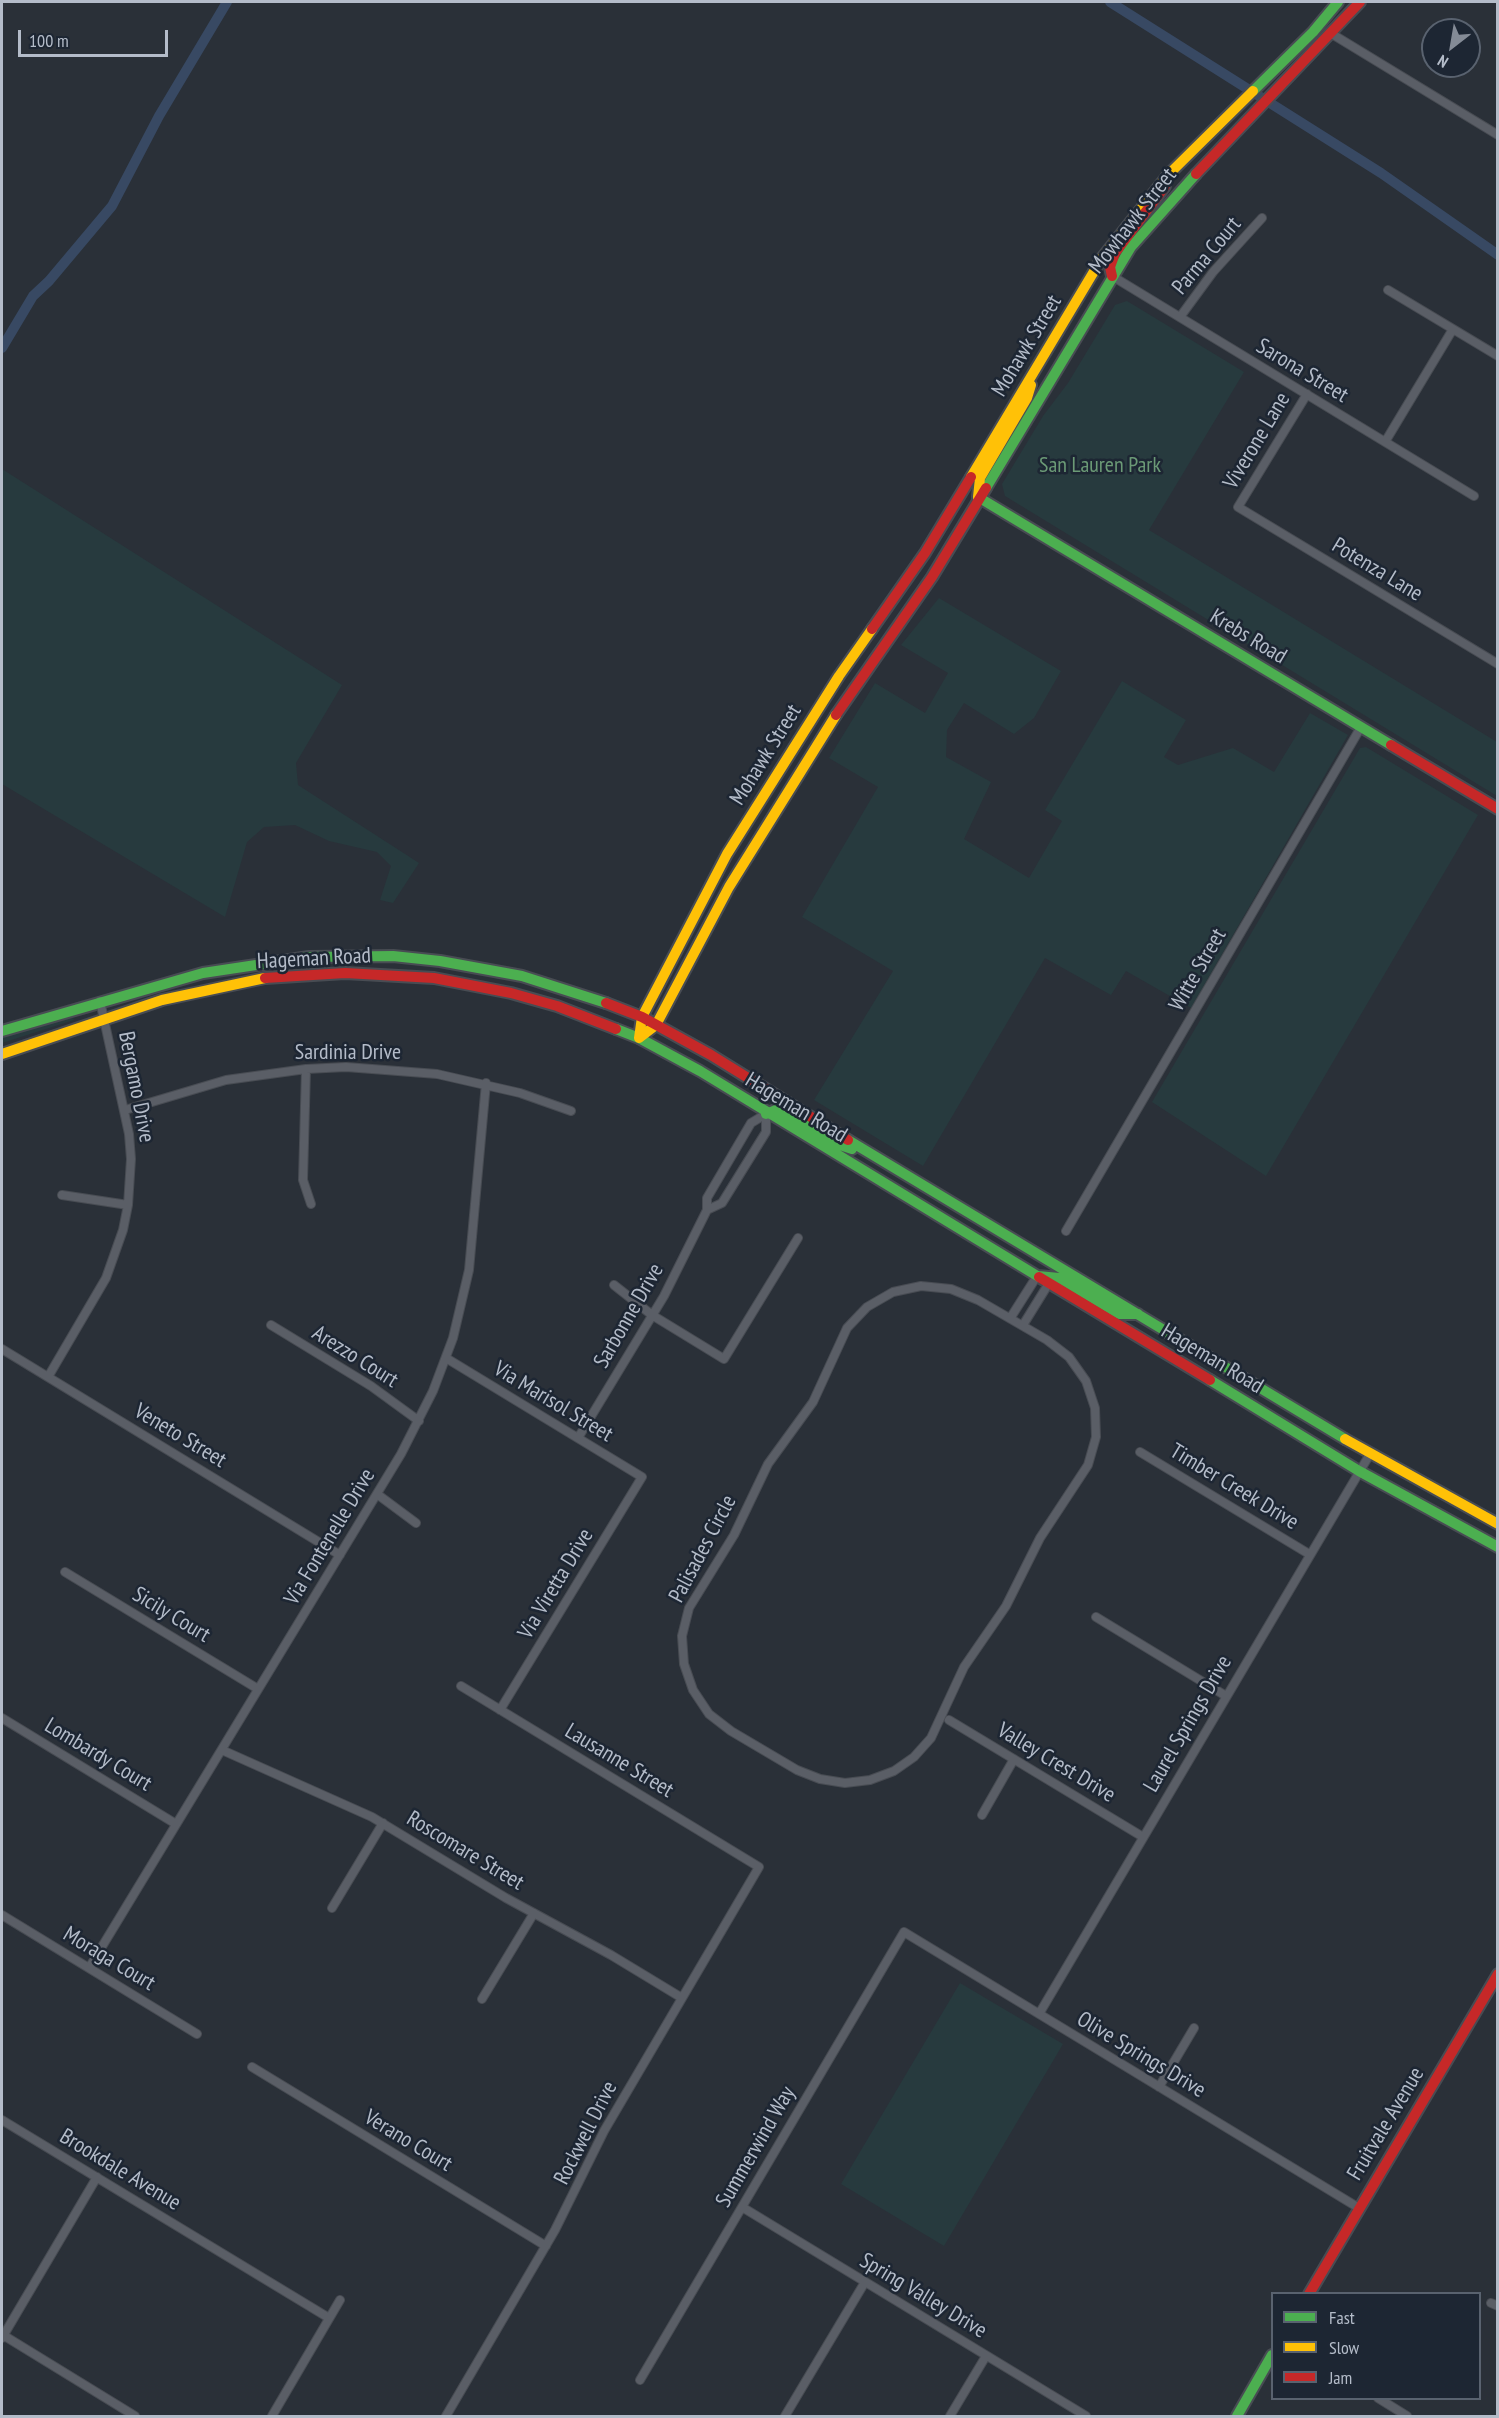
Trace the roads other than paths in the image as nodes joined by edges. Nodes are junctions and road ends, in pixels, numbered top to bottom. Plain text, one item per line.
1 (1338, 2) edge
2 (1350, 2) edge
3 (1360, 2) edge
4 (1332, 34) junction
5 (1497, 135) edge
6 (1176, 168) junction
7 (1262, 218) dead end
8 (1112, 276) junction
9 (1388, 290) dead end
10 (1180, 317) junction
11 (1453, 329) junction
12 (1497, 356) edge
13 (1040, 361) junction
14 (1307, 394) junction
15 (1385, 442) junction
16 (1474, 496) dead end
17 (978, 497) junction
18 (1238, 507) joint
19 (1497, 664) edge
20 (1361, 727) junction
21 (1497, 809) edge
22 (100, 1001) junction
23 (642, 1017) junction
24 (105, 1022) junction
25 (656, 1025) junction
26 (2, 1031) edge
27 (639, 1038) junction
28 (2, 1054) edge
29 (306, 1069) junction
30 (486, 1083) junction
31 (125, 1110) junction
32 (571, 1111) dead end
33 (766, 1114) junction
34 (870, 1154) junction
35 (62, 1195) dead end
36 (311, 1204) dead end
37 (128, 1205) junction
38 (707, 1210) junction
39 (1066, 1231) dead end
40 (798, 1238) dead end
41 (1037, 1276) junction
42 (1049, 1283) junction
43 (614, 1285) dead end
44 (1020, 1301) junction
45 (1032, 1309) junction
46 (1138, 1314) junction
47 (652, 1315) junction
48 (1011, 1317) junction
49 (271, 1325) dead end
50 (1023, 1325) junction
51 (2, 1349) edge
52 (446, 1358) junction
53 (48, 1377) junction
54 (419, 1420) junction
55 (578, 1438) junction
56 (1140, 1452) dead end
57 (1370, 1454) junction
58 (1359, 1471) junction
59 (642, 1477) joint
60 (377, 1494) junction
61 (416, 1522) dead end
62 (1497, 1524) edge
63 (1468, 1531) junction
64 (1497, 1541) edge
65 (1497, 1547) edge
66 (1309, 1554) junction
67 (340, 1555) junction
68 (65, 1572) dead end
69 (1096, 1617) dead end
70 (461, 1686) dead end
71 (258, 1689) junction
72 (1226, 1696) junction
73 (500, 1710) junction
74 (2, 1718) edge
75 (949, 1720) dead end
76 (222, 1750) junction
77 (1014, 1759) junction
78 (982, 1815) dead end
79 (383, 1823) junction
80 (176, 1824) junction
81 (1143, 1837) junction
82 (759, 1867) joint
83 (332, 1908) dead end
84 (534, 1913) junction
85 (2, 1915) edge
86 (904, 1932) joint
87 (89, 1968) junction
88 (1497, 1974) edge
89 (682, 1998) junction
90 (482, 1999) dead end
91 (1039, 2014) junction
92 (1194, 2028) dead end
93 (197, 2034) dead end
94 (252, 2067) dead end
95 (1159, 2087) junction
96 (2, 2120) edge
97 (97, 2177) junction
98 (742, 2207) junction
99 (1359, 2208) junction
100 (546, 2246) junction
101 (865, 2282) junction
102 (1310, 2292) edge
103 (340, 2300) dead end
104 (329, 2318) junction
105 (2, 2337) edge
106 (986, 2356) junction
107 (1271, 2357) edge
108 (640, 2380) dead end
109 (1381, 2400) edge
110 (135, 2416) edge
111 (272, 2416) edge
112 (446, 2416) edge
113 (785, 2416) edge
114 (950, 2416) edge
115 (1086, 2416) edge
116 (1237, 2416) edge
117 (1407, 2416) edge

1 - 6 main road, Mohawk Street
2 - 4 main road
3 - 4 main road, Mowhawk Street
4 - 5 street
4 - 8 main road, Mowhawk Street
6 - 8 main road
6 - 13 main road, Mohawk Street
7 - 10 street, Parma Court
8 - 10 street, Sarona Street
8 - 17 main road, Mowhawk Street
9 - 11 street
10 - 14 street, Sarona Street
11 - 12 street
11 - 15 street
13 - 17 main road
13 - 23 main road, Mohawk Street
14 - 15 street, Sarona Street
14 - 18 street, Viverone Lane
15 - 16 street, Sarona Street
17 - 20 main road, Krebs Road
17 - 25 main road, Mohawk Street
18 - 19 street, Potenza Lane
20 - 21 main road, Krebs Road
20 - 39 street, Witte Street
22 - 23 main road, Hageman Road
22 - 24 street, Bergamo Drive
22 - 26 main road, Hageman Road
23 - 25 main road, Hageman Road
23 - 27 main road, Mohawk Street
24 - 27 main road, Hageman Road
24 - 28 main road, Hageman Road
24 - 31 street, Bergamo Drive
25 - 27 main road, Mohawk Street
25 - 34 main road, Hageman Road
27 - 33 main road, Hageman Road
29 - 30 street, Sardinia Drive
29 - 31 street, Sardinia Drive
29 - 36 street
30 - 32 street, Sardinia Drive
30 - 52 street, Via Fontenelle Drive
31 - 37 street, Bergamo Drive
33 - 34 main road
33 - 38 street, Sarbonne Drive
33 - 38 street, Sarbonne Drive
33 - 41 main road, Hageman Road
34 - 46 main road, Hageman Road
35 - 37 street
37 - 53 street, Bergamo Drive
38 - 47 street, Sarbonne Drive
40 - 47 street
41 - 42 main road, Hageman Road
41 - 44 street
41 - 46 main road
42 - 45 street
42 - 58 main road, Hageman Road
43 - 47 street
44 - 45 street
44 - 48 street
45 - 50 street
46 - 57 main road, Hageman Road
47 - 55 street, Sarbonne Drive
48 - 50 street, Palisades Circle
48 - 50 street, Palisades Circle
49 - 54 street, Arezzo Court
51 - 53 street, Veneto Street
52 - 54 street, Via Fontenelle Drive
52 - 55 street, Via Marisol Street
53 - 67 street, Veneto Street
54 - 60 street, Via Fontenelle Drive
55 - 59 street, Via Marisol Street
56 - 66 street, Timber Creek Drive
57 - 58 street, Laurel Springs Drive
57 - 62 main road, Hageman Road
58 - 63 main road, Hageman Road
58 - 66 street, Laurel Springs Drive
59 - 73 street, Via Viretta Drive
60 - 61 street
60 - 67 street, Via Fontenelle Drive
63 - 64 main road
63 - 65 main road, Hageman Road
66 - 72 street, Laurel Springs Drive
67 - 71 street, Via Fontenelle Drive
68 - 71 street, Sicily Court
69 - 72 street
70 - 73 street, Lausanne Street
71 - 76 street, Via Fontenelle Drive
72 - 81 street, Laurel Springs Drive
73 - 82 street, Lausanne Street
74 - 80 street, Lombardy Court
75 - 77 street, Valley Crest Drive
76 - 79 street, Roscomare Street
76 - 80 street, Via Fontenelle Drive
77 - 78 street
77 - 81 street, Valley Crest Drive
79 - 83 street
79 - 84 street, Roscomare Street
80 - 87 street, Via Fontenelle Drive
81 - 91 street, Laurel Springs Drive
82 - 89 street, Rockwell Drive
84 - 89 street, Roscomare Street
84 - 90 street
85 - 87 street, Moraga Court
86 - 91 street, Olive Springs Drive
86 - 98 street, Summerwind Way
87 - 93 street, Moraga Court
88 - 99 main road, Fruitvale Avenue
89 - 100 street, Rockwell Drive
91 - 95 street, Olive Springs Drive
92 - 95 street
94 - 100 street, Verano Court
95 - 99 street, Olive Springs Drive
96 - 97 street, Brookdale Avenue
97 - 104 street, Brookdale Avenue
97 - 105 street
98 - 101 street, Spring Valley Drive
98 - 108 street, Summerwind Way
99 - 102 main road, Fruitvale Avenue
100 - 112 street, Rockwell Drive
101 - 106 street, Spring Valley Drive
101 - 113 street
103 - 104 street
104 - 111 street
105 - 110 street
106 - 114 street
106 - 115 street, Spring Valley Drive
107 - 116 main road
109 - 117 street

